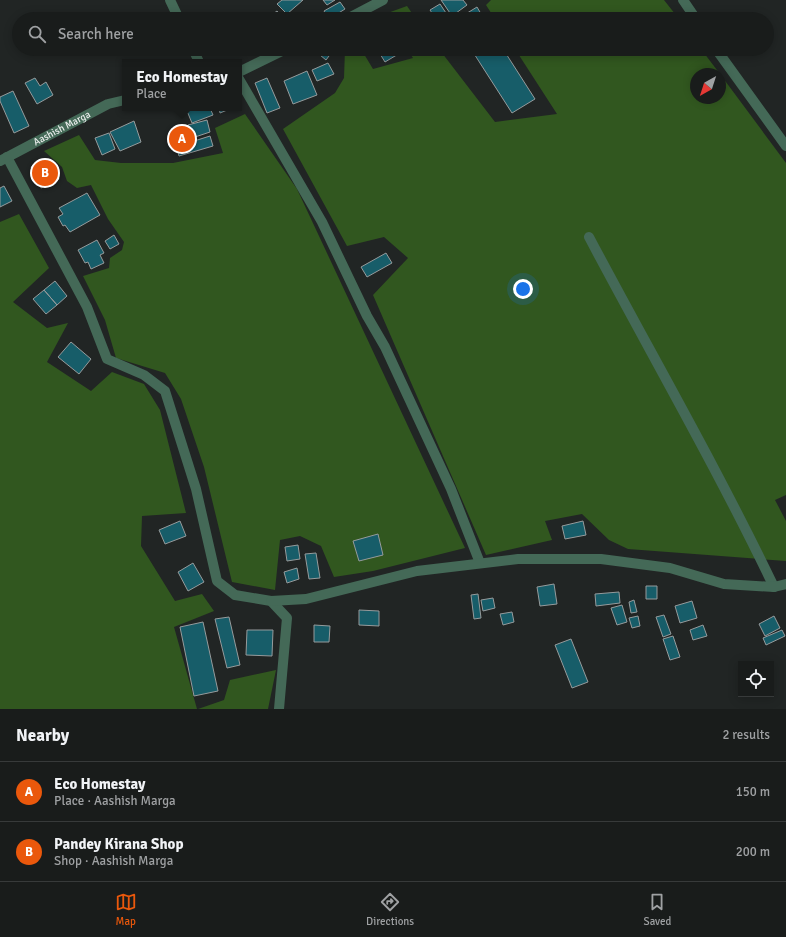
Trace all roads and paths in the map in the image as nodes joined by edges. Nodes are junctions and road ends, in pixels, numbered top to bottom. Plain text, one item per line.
1 (170, 0) edge
2 (383, 0) edge
3 (683, 0) edge
4 (175, 12) edge
5 (360, 12) edge
6 (691, 12) edge
7 (272, 56) edge
8 (721, 56) edge
9 (242, 71) edge
10 (242, 84) edge
11 (122, 101) edge
12 (786, 146) edge
13 (3, 159) edge
14 (588, 238) dead end
15 (480, 564) junction
16 (786, 584) edge
17 (774, 587) junction
18 (271, 601) junction
19 (279, 709) edge

1 - 4 street
2 - 5 street
3 - 6 street
7 - 9 street
8 - 12 street
10 - 15 street
11 - 13 street, Aashish Marga
13 - 18 street
14 - 17 street
15 - 17 street
15 - 18 street
16 - 17 street
18 - 19 street

